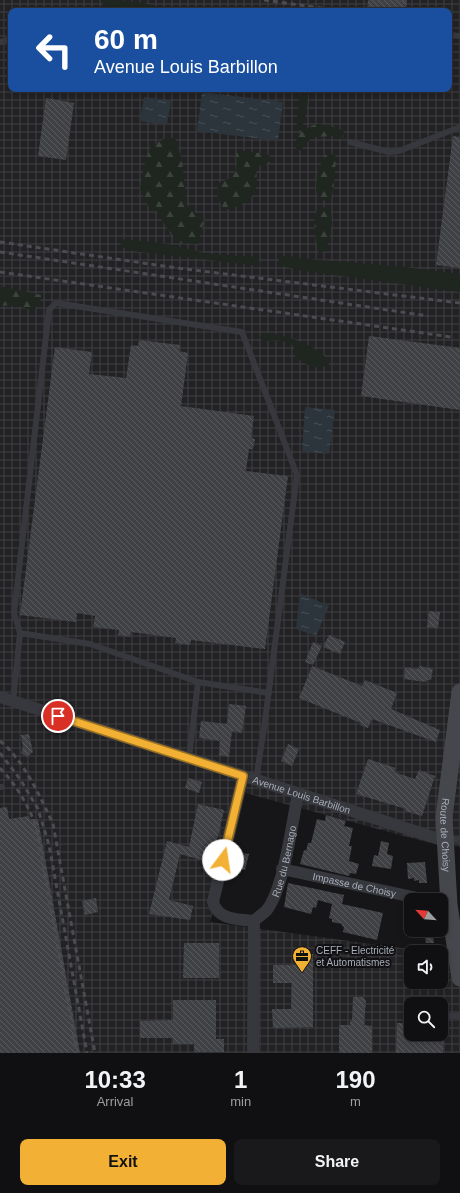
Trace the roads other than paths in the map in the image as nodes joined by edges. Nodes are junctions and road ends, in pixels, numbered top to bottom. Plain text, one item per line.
1 (460, 128) edge
2 (350, 142) dead end
3 (20, 633) junction
4 (198, 682) junction
5 (460, 692) edge
6 (269, 693) junction
7 (0, 697) edge
8 (13, 702) junction
9 (189, 758) junction
10 (243, 776) junction
11 (256, 780) junction
12 (298, 794) junction
13 (452, 839) edge
14 (282, 869) junction
15 (446, 893) edge
16 (404, 895) edge
17 (448, 919) edge
18 (254, 921) junction
19 (460, 978) edge
20 (448, 1016) edge
21 (460, 1016) edge
22 (253, 1053) edge

1 - 2 lane
3 - 4 lane
3 - 6 lane
3 - 8 lane
4 - 6 lane
4 - 9 lane
5 - 13 street, Route de Choisy
6 - 11 lane
7 - 8 street, Avenue Louis Barbillon
8 - 9 street, Avenue Louis Barbillon
9 - 10 street, Avenue Louis Barbillon
10 - 11 street, Avenue Louis Barbillon
10 - 18 street
11 - 12 street, Avenue Louis Barbillon
12 - 13 street, Avenue Louis Barbillon
12 - 14 street, Rue du Bernago
13 - 15 street, Route de Choisy
14 - 16 street, Impasse de Choisy
14 - 18 street, Rue du Bernago
17 - 19 street, Route de Choisy
18 - 22 street
20 - 21 lane

